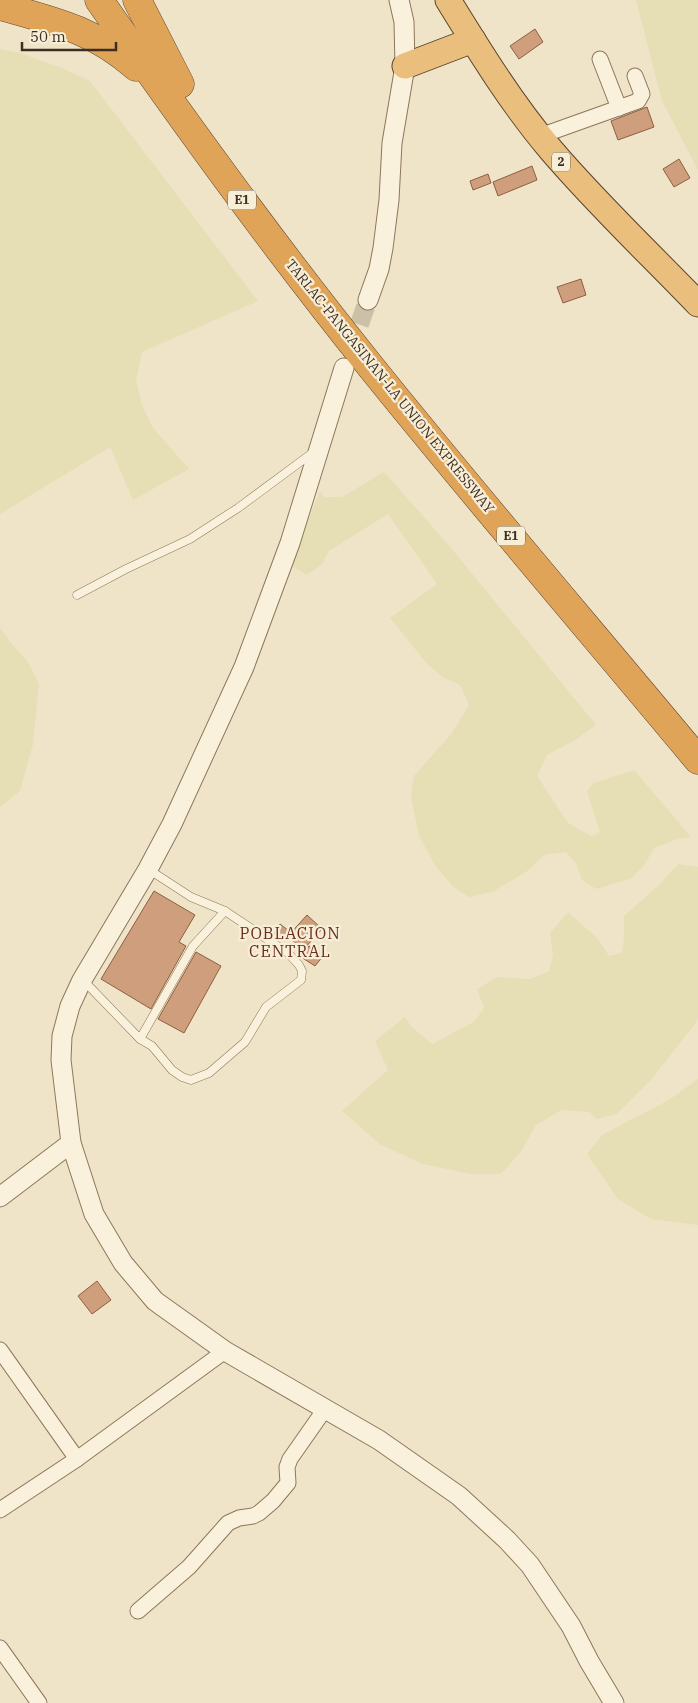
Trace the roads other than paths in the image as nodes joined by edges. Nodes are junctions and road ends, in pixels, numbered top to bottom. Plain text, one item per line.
1 (100, 0) edge
2 (122, 0) edge
3 (137, 0) edge
4 (399, 0) edge
5 (448, 0) edge
6 (0, 6) edge
7 (473, 40) junction
8 (600, 59) dead end
9 (405, 66) junction
10 (636, 76) dead end
11 (170, 86) junction
12 (619, 108) junction
13 (540, 136) junction
14 (368, 300) tunnel mouth
15 (698, 304) edge
16 (344, 368) tunnel mouth
17 (320, 447) junction
18 (77, 596) dead end
19 (698, 738) edge
20 (698, 760) edge
21 (148, 869) junction
22 (225, 911) junction
23 (82, 980) junction
24 (140, 1039) junction
25 (71, 1143) junction
26 (0, 1197) edge
27 (0, 1350) edge
28 (225, 1351) junction
29 (325, 1409) junction
30 (78, 1459) junction
31 (0, 1510) edge
32 (138, 1611) dead end
33 (0, 1648) edge
34 (38, 1703) edge
35 (614, 1703) edge

1 - 11 highway, TARLAC-PANGASINAN-LA UNION EXPRESSWAY / E1
2 - 11 highway, TARLAC-PANGASINAN-LA UNION EXPRESSWAY / E1
3 - 11 highway
4 - 9 street
5 - 7 highway, 2
6 - 11 highway
7 - 9 highway
7 - 13 highway, 2
8 - 12 street
9 - 14 street
10 - 12 street
11 - 19 highway, TARLAC-PANGASINAN-LA UNION EXPRESSWAY / E1
11 - 20 highway, TARLAC-PANGASINAN-LA UNION EXPRESSWAY / E1
12 - 13 street
13 - 15 highway, 2
16 - 17 street
17 - 18 lane
17 - 21 street
21 - 22 lane
21 - 23 street
22 - 24 lane
22 - 24 lane
23 - 24 lane
23 - 25 street
25 - 26 street
25 - 28 street
27 - 30 street
28 - 29 street
28 - 30 street
29 - 32 street
29 - 35 street
30 - 31 street
33 - 34 street

